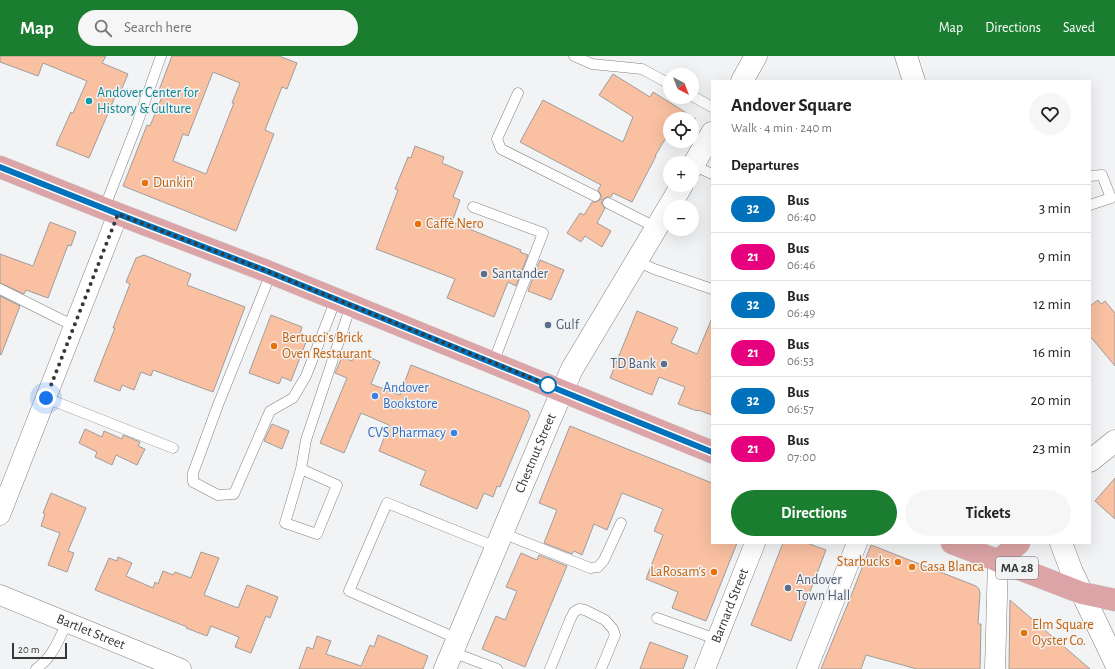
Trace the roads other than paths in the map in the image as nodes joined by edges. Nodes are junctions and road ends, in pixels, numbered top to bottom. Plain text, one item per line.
1 (162, 56) edge
2 (574, 56) edge
3 (756, 56) edge
4 (906, 56) edge
5 (663, 80) edge
6 (743, 80) edge
7 (914, 80) edge
8 (518, 93) dead end
9 (699, 100) edge
10 (711, 106) edge
11 (711, 136) edge
12 (0, 167) edge
13 (699, 169) edge
14 (1091, 176) edge
15 (678, 192) edge
16 (595, 196) dead end
17 (608, 203) dead end
18 (1091, 205) edge
19 (473, 207) dead end
20 (111, 212) junction
21 (657, 228) junction
22 (637, 261) junction
23 (271, 273) junction
24 (0, 289) edge
25 (711, 289) edge
26 (343, 302) junction
27 (74, 326) junction
28 (493, 363) junction
29 (562, 391) junction
30 (46, 398) junction
31 (1115, 441) edge
32 (173, 448) dead end
33 (711, 452) edge
34 (1091, 460) edge
35 (301, 469) junction
36 (0, 515) edge
37 (621, 523) dead end
38 (499, 540) junction
39 (755, 544) edge
40 (857, 544) edge
41 (955, 544) edge
42 (1018, 544) edge
43 (1061, 544) edge
44 (998, 561) junction
45 (1082, 594) junction
46 (0, 595) edge
47 (1115, 600) edge
48 (657, 618) dead end
49 (67, 622) junction
50 (716, 639) junction
51 (452, 653) edge
52 (1115, 662) edge
53 (36, 669) edge
54 (181, 669) edge
55 (497, 669) edge
56 (550, 669) edge
57 (601, 669) edge
58 (704, 669) edge
59 (807, 669) edge
60 (995, 669) edge

1 - 20 lane
2 - 5 lane
3 - 6 street
4 - 7 street
8 - 16 lane
9 - 10 lane
11 - 13 street
12 - 20 main road
14 - 18 lane
15 - 21 street, Chestnut Street
17 - 21 lane
19 - 28 lane
20 - 23 main road
20 - 27 street
21 - 22 street, Chestnut Street
22 - 25 lane
22 - 29 street, Chestnut Street
23 - 26 main road
23 - 26 lane
24 - 27 lane
26 - 28 main road
26 - 35 lane
27 - 30 street
28 - 29 main road
29 - 33 main road
29 - 38 street, Chestnut Street
30 - 32 lane
30 - 36 street
31 - 34 street
35 - 35 lane
37 - 38 lane
38 - 51 street, Chestnut Street
38 - 51 lane
39 - 50 street, Barnard Street
40 - 59 street
41 - 44 main road, MA 28
42 - 44 main road
43 - 45 street
44 - 45 main road, MA 28
44 - 60 street
45 - 47 main road, MA 28
45 - 52 street
46 - 49 street, Bartlet Street
48 - 50 lane
49 - 53 lane
49 - 54 street, Bartlet Street
50 - 58 street, Barnard Street
51 - 55 lane
56 - 57 lane

